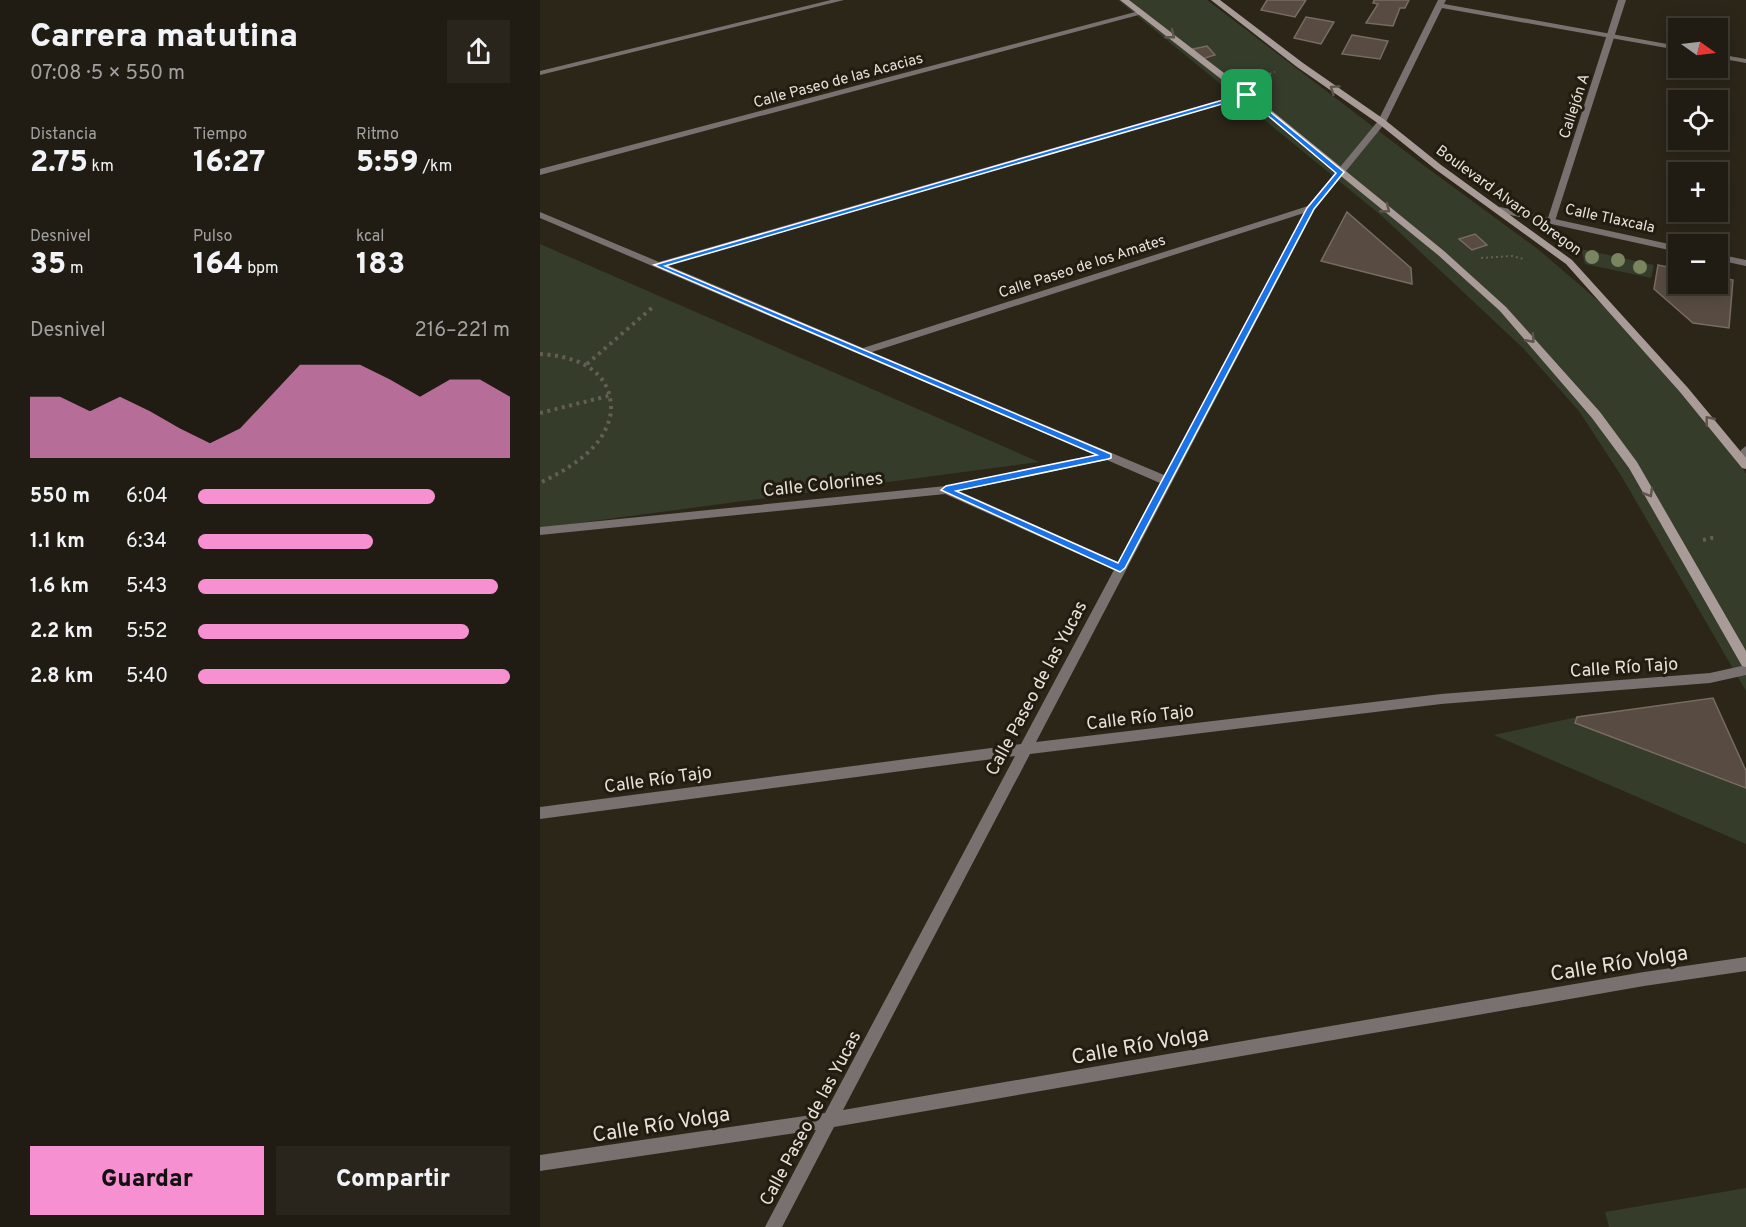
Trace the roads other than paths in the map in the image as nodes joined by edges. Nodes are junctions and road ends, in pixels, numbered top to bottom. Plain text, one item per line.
1 (840, 0) edge
2 (1124, 0) edge
3 (1215, 0) edge
4 (1622, 0) edge
5 (1441, 3) edge
6 (1142, 13) junction
7 (1610, 36) junction
8 (1668, 46) edge
9 (1728, 58) edge
10 (1746, 61) edge
11 (540, 73) edge
12 (1247, 95) junction
13 (1382, 122) junction
14 (540, 172) edge
15 (1340, 172) junction
16 (1311, 208) junction
17 (1500, 210) junction
18 (540, 215) edge
19 (1551, 221) junction
20 (1668, 247) edge
21 (1728, 259) edge
22 (1746, 263) edge
23 (658, 265) junction
24 (862, 352) junction
25 (1746, 450) edge
26 (1108, 456) junction
27 (1745, 464) edge
28 (1167, 480) junction
29 (946, 490) junction
30 (540, 531) edge
31 (1120, 568) junction
32 (1746, 662) edge
33 (1746, 670) edge
34 (1025, 749) junction
35 (540, 813) edge
36 (1746, 964) edge
37 (830, 1120) junction
38 (540, 1163) edge
39 (773, 1227) edge

1 - 11 street
2 - 6 main road
13 -> 3 main road, Boulevard Alvaro Obregon
4 - 7 street, Callejón A
5 - 7 street
5 - 13 street, Calle Paseo de las Yucas
6 -> 12 main road
6 - 14 street, Calle Paseo de las Acacias
7 - 8 street
7 - 19 street, Callejón A
9 - 10 street
12 - 15 main road
12 - 23 street
13 - 15 street, Calle Paseo de las Yucas
13 - 17 main road, Boulevard Alvaro Obregon
15 - 16 street, Calle Paseo de las Yucas
15 -> 32 main road
16 - 24 street, Calle Paseo de los Amates
16 - 28 street, Calle Paseo de las Yucas
17 - 19 street, Calle Tlaxcala
27 -> 17 main road, Boulevard Alvaro Obregon
18 - 23 street
19 - 20 street, Calle Tlaxcala
21 - 22 street
23 - 24 street
24 - 26 street
25 - 27 street
26 - 28 street
26 - 29 street, Calle Colorines
28 - 31 street, Calle Paseo de las Yucas
29 - 30 street, Calle Colorines
29 - 31 street
31 - 34 street, Calle Paseo de las Yucas
33 - 34 street, Calle Río Tajo
34 - 35 street, Calle Río Tajo
34 - 37 street, Calle Paseo de las Yucas
36 - 37 street, Calle Río Volga
37 - 38 street, Calle Río Volga
37 - 39 street, Calle Paseo de las Yucas

